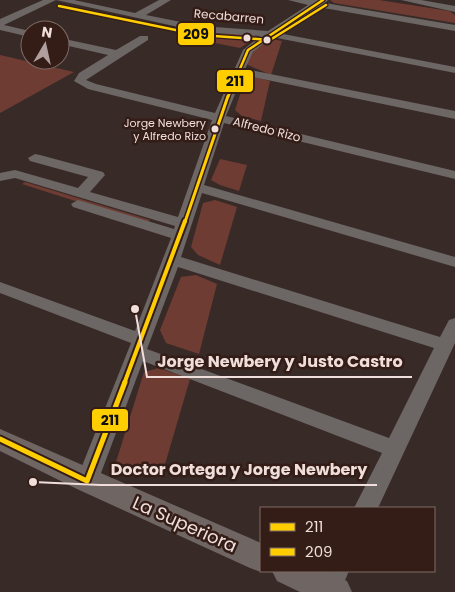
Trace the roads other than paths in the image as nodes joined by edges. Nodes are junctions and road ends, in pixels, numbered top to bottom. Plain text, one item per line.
1 (50, 0) edge
2 (60, 0) edge
3 (166, 0) edge
4 (293, 0) edge
5 (406, 0) edge
6 (320, 2) edge
7 (455, 8) edge
8 (136, 16) junction
9 (0, 23) edge
10 (0, 27) edge
11 (455, 28) edge
12 (20, 32) edge
13 (270, 34) junction
14 (144, 38) dead end
15 (70, 43) edge
16 (118, 54) junction
17 (455, 70) edge
18 (239, 71) junction
19 (455, 115) edge
20 (219, 118) junction
21 (35, 158) dead end
22 (455, 175) edge
23 (2, 176) edge
24 (197, 187) junction
25 (81, 193) junction
26 (182, 230) junction
27 (172, 260) junction
28 (455, 262) edge
29 (0, 287) edge
30 (455, 324) edge
31 (444, 344) junction
32 (139, 346) junction
33 (0, 439) edge
34 (394, 450) junction
35 (87, 481) junction
36 (366, 507) edge
37 (260, 558) edge
38 (292, 572) edge
39 (334, 584) edge

1 - 9 street
2 - 8 street, Recabarren
3 - 8 street
4 - 6 street
5 - 7 street
6 - 11 street
6 - 13 street
8 - 13 street, Recabarren
10 - 12 street
13 - 17 street, Recabarren
13 - 18 street
14 - 16 street
15 - 16 street
16 - 20 street, Alfredo Rizo
18 - 19 street
18 - 20 street
20 - 22 street, Alfredo Rizo
20 - 24 street
21 - 25 street
23 - 25 street
23 - 26 street
24 - 26 street
24 - 28 street
25 - 26 street
26 - 27 street
27 - 31 street
27 - 32 street
29 - 32 street
30 - 31 street
31 - 34 street
32 - 34 street
32 - 35 street
33 - 35 main road, La Superiora
34 - 36 street
35 - 37 main road, La Superiora
38 - 39 main road

